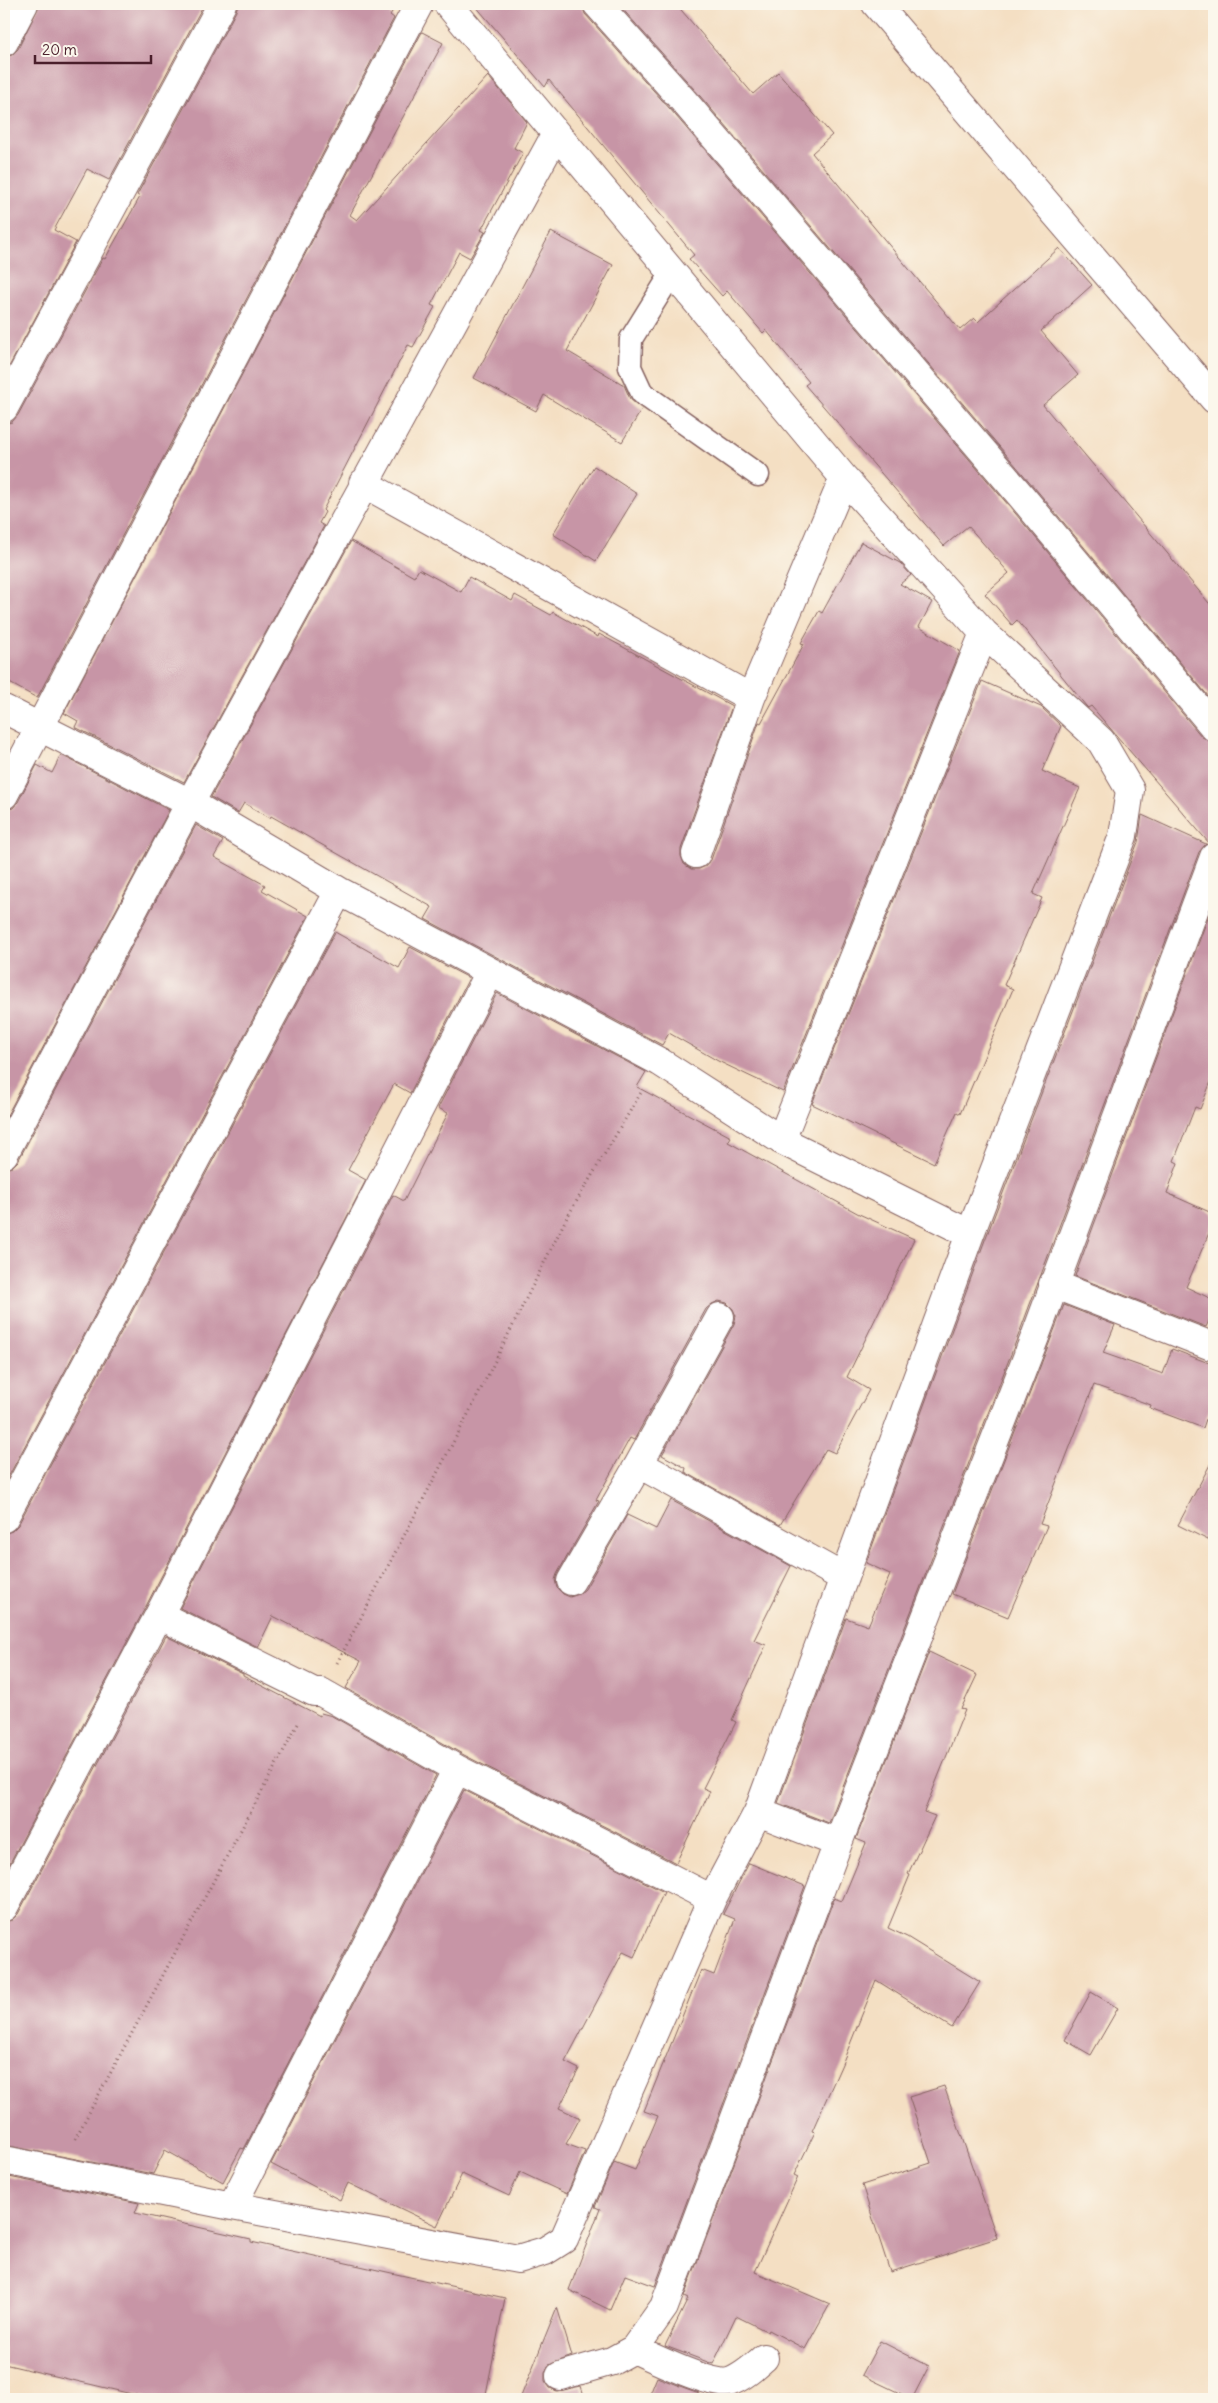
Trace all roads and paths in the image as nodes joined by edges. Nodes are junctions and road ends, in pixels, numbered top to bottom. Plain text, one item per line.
1 (24, 4) edge
2 (222, 4) edge
3 (419, 4) edge
4 (448, 4) edge
5 (597, 4) edge
6 (876, 4) edge
7 (4, 42) edge
8 (556, 134) junction
9 (672, 273) junction
10 (1214, 399) edge
11 (4, 408) edge
12 (758, 475) dead end
13 (844, 478) junction
14 (363, 483) junction
15 (984, 633) junction
16 (751, 698) junction
17 (4, 709) edge
18 (1214, 727) edge
19 (39, 728) junction
20 (4, 795) edge
21 (190, 803) junction
22 (696, 854) dead end
23 (1214, 857) edge
24 (339, 890) junction
25 (490, 972) junction
26 (660, 1062) junction
27 (781, 1140) junction
28 (4, 1154) edge
29 (970, 1234) junction
30 (1053, 1284) junction
31 (720, 1317) dead end
32 (1214, 1347) edge
33 (639, 1464) junction
34 (4, 1518) edge
35 (844, 1578) junction
36 (571, 1580) dead end
37 (159, 1615) junction
38 (318, 1692) junction
39 (457, 1769) junction
40 (758, 1812) junction
41 (838, 1842) junction
42 (712, 1899) junction
43 (4, 1907) edge
44 (4, 2160) edge
45 (58, 2170) junction
46 (232, 2206) junction
47 (634, 2349) junction
48 (764, 2358) dead end
49 (560, 2376) dead end

1 - 7 street
2 - 11 street
3 - 19 street
4 - 8 street
5 - 18 street
6 - 10 street
8 - 9 street
8 - 14 street
9 - 12 lane
9 - 13 street
13 - 15 street
13 - 16 street
14 - 16 street
14 - 21 street
15 - 27 street
15 - 29 street
16 - 22 street
17 - 19 street
19 - 20 street
19 - 21 street
21 - 24 street
21 - 28 street
23 - 30 street
24 - 25 street
24 - 34 street
25 - 26 street
25 - 37 street
26 - 27 street
26 - 38 path
27 - 29 street
29 - 35 street
30 - 32 street
30 - 41 street
31 - 33 street
33 - 35 street
33 - 36 street
35 - 40 street
37 - 38 street
37 - 43 street
38 - 39 street
38 - 45 path
39 - 42 street
39 - 46 street
40 - 41 street
40 - 42 street
41 - 47 street
42 - 46 street
44 - 45 street
45 - 46 street
47 - 48 street
47 - 49 street

